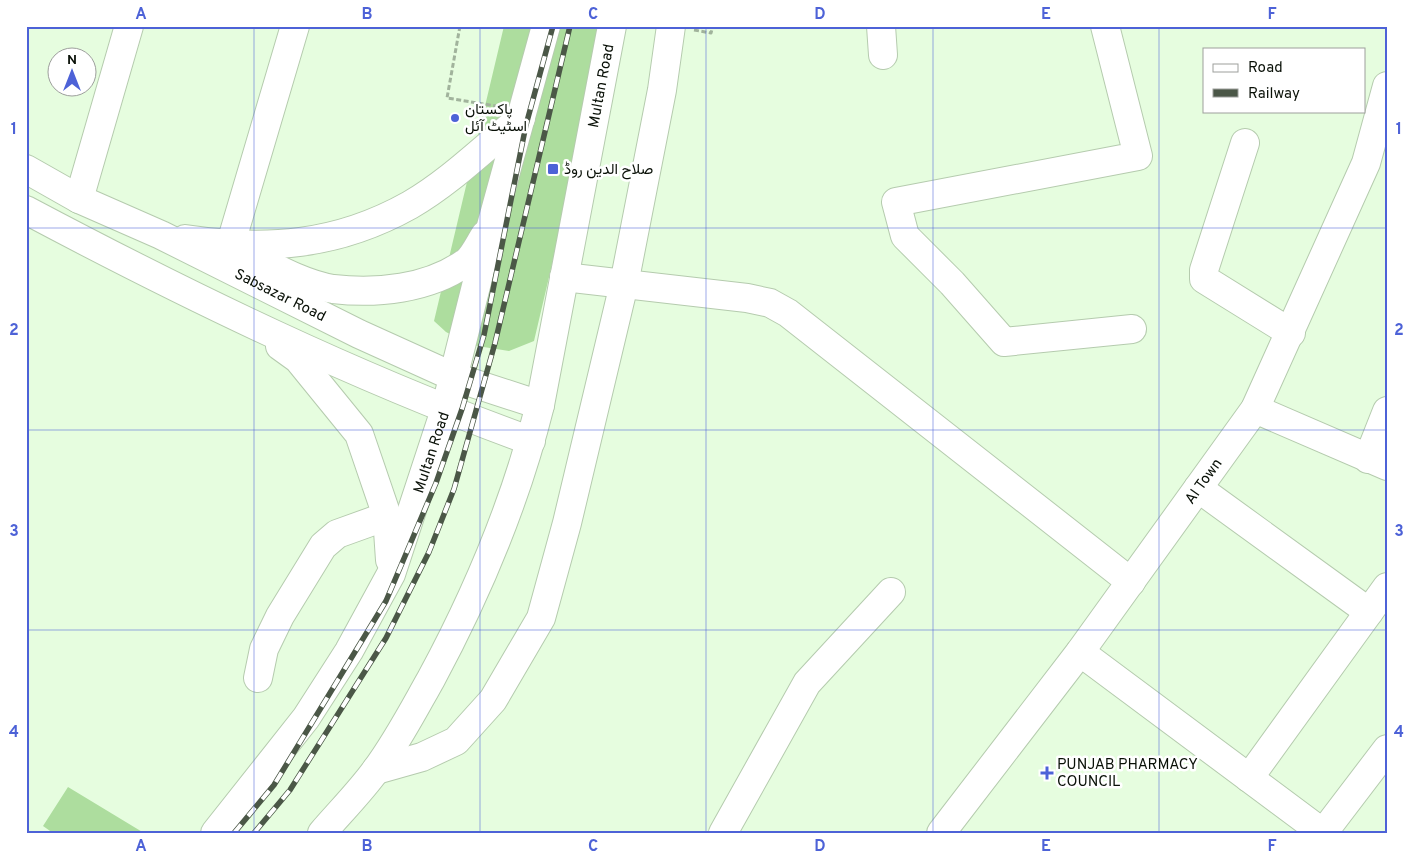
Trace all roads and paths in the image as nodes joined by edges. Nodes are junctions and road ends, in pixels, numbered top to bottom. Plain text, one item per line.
1 (130, 26) edge
2 (295, 26) edge
3 (460, 26) edge
4 (546, 26) edge
5 (612, 26) edge
6 (671, 26) edge
7 (713, 26) edge
8 (881, 26) edge
9 (1105, 26) edge
10 (711, 33) dead end
11 (883, 55) dead end
12 (1387, 86) edge
13 (522, 115) junction
14 (1245, 143) dead end
15 (26, 169) edge
16 (79, 199) junction
17 (26, 210) edge
18 (491, 226) junction
19 (161, 235) junction
20 (230, 246) junction
21 (564, 277) junction
22 (624, 284) junction
23 (244, 320) junction
24 (1132, 329) dead end
25 (1291, 333) junction
26 (454, 377) junction
27 (540, 405) junction
28 (1255, 409) junction
29 (445, 410) junction
30 (1387, 411) edge
31 (531, 442) junction
32 (1378, 462) edge
33 (1198, 488) junction
34 (387, 516) junction
35 (391, 574) junction
36 (1131, 582) junction
37 (1387, 586) edge
38 (891, 592) dead end
39 (1368, 612) junction
40 (1080, 652) junction
41 (258, 678) dead end
42 (1387, 749) edge
43 (376, 770) junction
44 (1249, 778) junction
45 (215, 833) edge
46 (322, 833) edge
47 (723, 833) edge
48 (941, 833) edge
49 (1323, 833) edge

1 - 16 street
2 - 20 street
3 - 13 path
4 - 13 street, Multan Road
5 - 21 street, Multan Road
6 - 22 street
7 - 10 path
8 - 11 street
9 - 24 street
12 - 25 street, AI Town
13 - 18 street, Multan Road
13 - 20 street
14 - 25 street
15 - 16 street, Sabsazar Road
16 - 19 street, Sabsazar Road
17 - 23 street
18 - 20 street
18 - 26 street, Multan Road
19 - 20 street
19 - 26 street, Sabsazar Road
21 - 22 street
21 - 27 street, Multan Road
22 - 36 street
22 - 43 street
23 - 29 street
23 - 34 street
25 - 28 street, AI Town
26 - 27 street, Sabsazar Road
26 - 29 street, Multan Road
27 - 31 street, Multan Road
28 - 32 street
28 - 33 street, AI Town
29 - 31 street
29 - 35 street, Multan Road
30 - 32 street
31 - 43 street, Multan Road
33 - 36 street, AI Town
33 - 39 street
34 - 35 street
34 - 41 street
35 - 45 street, Multan Road
36 - 40 street, AI Town
37 - 39 street
38 - 47 street
39 - 44 street
40 - 44 street
40 - 48 street, AI Town
42 - 49 street
43 - 46 street, Multan Road
44 - 49 street

